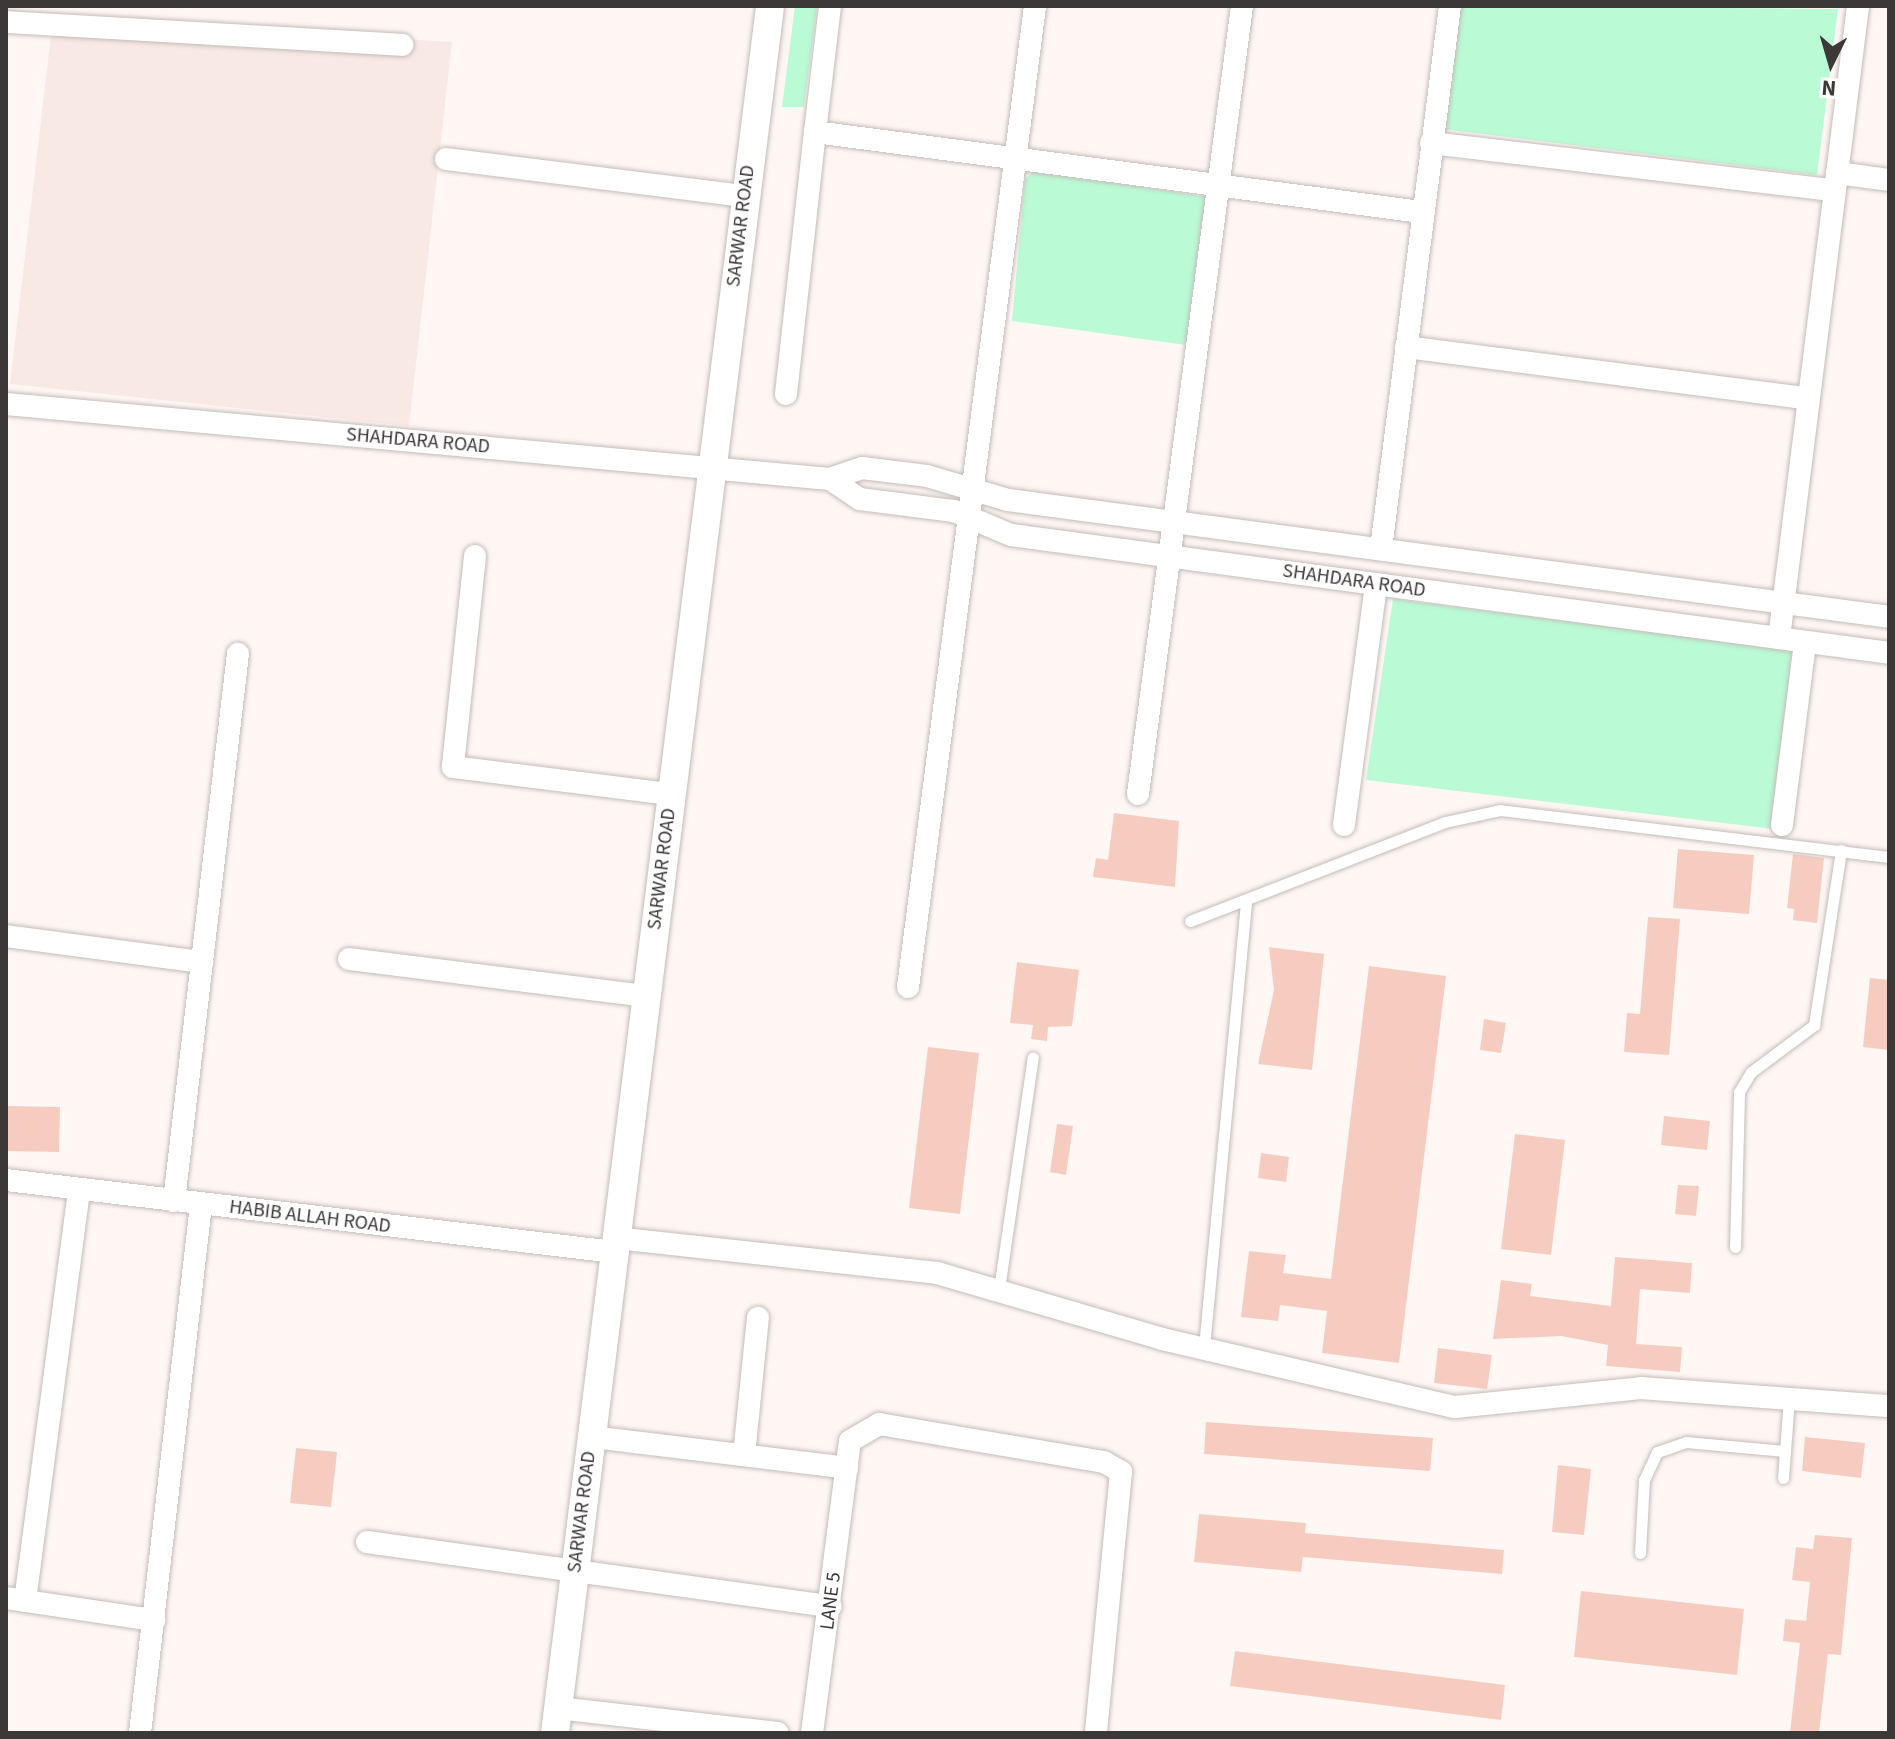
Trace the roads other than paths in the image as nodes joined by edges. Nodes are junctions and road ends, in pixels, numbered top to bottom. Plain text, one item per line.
1 (770, 6) edge
2 (830, 6) edge
3 (1035, 6) edge
4 (1242, 6) edge
5 (1450, 6) edge
6 (1858, 6) edge
7 (6, 22) edge
8 (402, 45) dead end
9 (815, 132) junction
10 (1431, 143) junction
11 (1017, 156) junction
12 (446, 159) dead end
13 (1889, 180) edge
14 (1836, 182) junction
15 (1219, 185) junction
16 (744, 196) junction
17 (1421, 212) junction
18 (1406, 347) junction
19 (786, 394) dead end
20 (1805, 398) junction
21 (6, 404) edge
22 (710, 467) junction
23 (830, 479) junction
24 (970, 486) junction
25 (966, 516) junction
26 (1174, 524) junction
27 (1381, 549) junction
28 (475, 556) dead end
29 (1170, 557) junction
30 (1376, 584) junction
31 (1784, 602) junction
32 (1889, 617) edge
33 (1779, 638) junction
34 (1805, 642) junction
35 (1889, 653) edge
36 (238, 654) dead end
37 (671, 794) junction
38 (1138, 794) dead end
39 (1344, 825) dead end
40 (1782, 825) dead end
41 (1841, 850) junction
42 (1889, 857) edge
43 (1246, 903) junction
44 (1190, 921) dead end
45 (6, 936) edge
46 (349, 959) dead end
47 (202, 962) junction
48 (908, 987) dead end
49 (646, 996) junction
50 (1033, 1057) dead end
51 (6, 1180) edge
52 (79, 1190) junction
53 (174, 1201) junction
54 (201, 1205) junction
55 (615, 1245) junction
56 (1735, 1247) dead end
57 (999, 1289) junction
58 (758, 1318) dead end
59 (1204, 1347) junction
60 (1789, 1398) junction
61 (1889, 1406) edge
62 (592, 1437) junction
63 (1785, 1451) junction
64 (744, 1455) junction
65 (847, 1468) junction
66 (1783, 1478) dead end
67 (367, 1542) dead end
68 (1640, 1553) dead end
69 (575, 1573) junction
70 (15, 1600) edge
71 (831, 1606) junction
72 (154, 1620) junction
73 (556, 1720) edge
74 (140, 1733) edge
75 (778, 1733) edge
76 (812, 1733) edge
77 (1096, 1733) edge

1 - 16 street, SARWAR ROAD
2 - 9 street
3 - 11 street
4 - 15 street
5 - 10 street
6 - 14 street
7 - 8 street
9 - 11 street
9 - 19 street
10 - 14 street
10 - 17 street
11 - 15 street
11 - 24 street
12 - 16 street
13 - 14 street
14 - 20 street
15 - 17 street
15 - 26 street
16 - 22 street, SARWAR ROAD
17 - 18 street
18 - 20 street
18 - 27 street
20 - 31 street
21 - 22 street, SHAHDARA ROAD
22 - 23 street, SHAHDARA ROAD
22 - 37 street, SARWAR ROAD
23 - 24 street, SHAHDARA ROAD
23 - 25 street, SHAHDARA ROAD
24 - 25 street
24 - 26 street, SHAHDARA ROAD
25 - 29 street, SHAHDARA ROAD
25 - 48 street
26 - 27 street, SHAHDARA ROAD
26 - 29 street
27 - 31 street, SHAHDARA ROAD
28 - 37 street
29 - 30 street, SHAHDARA ROAD
29 - 38 street
30 - 33 street, SHAHDARA ROAD
30 - 39 street
31 - 32 street, SHAHDARA ROAD
31 - 33 street
33 - 34 street, SHAHDARA ROAD
34 - 35 street, SHAHDARA ROAD
34 - 40 street
36 - 47 street
37 - 49 street, SARWAR ROAD
41 - 42 lane
41 - 43 lane
41 - 56 lane
43 - 44 lane
43 - 59 lane
45 - 47 street
46 - 49 street
47 - 53 street
49 - 55 street, SARWAR ROAD
50 - 57 lane
51 - 52 street, HABIB ALLAH ROAD
52 - 53 street, HABIB ALLAH ROAD
52 - 70 street
53 - 54 street, HABIB ALLAH ROAD
54 - 55 street, HABIB ALLAH ROAD
54 - 72 street
55 - 57 street, HABIB ALLAH ROAD
55 - 62 street, SARWAR ROAD
57 - 59 street, HABIB ALLAH ROAD
58 - 64 street
59 - 60 street, HABIB ALLAH ROAD
60 - 61 street, HABIB ALLAH ROAD
60 - 63 lane
62 - 64 street
62 - 69 street, SARWAR ROAD
63 - 66 lane
63 - 68 lane
64 - 65 street
65 - 71 street, LANE 5
65 - 77 street, LANE 5
67 - 69 street
69 - 71 street
69 - 73 street, SARWAR ROAD
70 - 72 street
71 - 76 street, LANE 5
72 - 74 street
73 - 75 street

